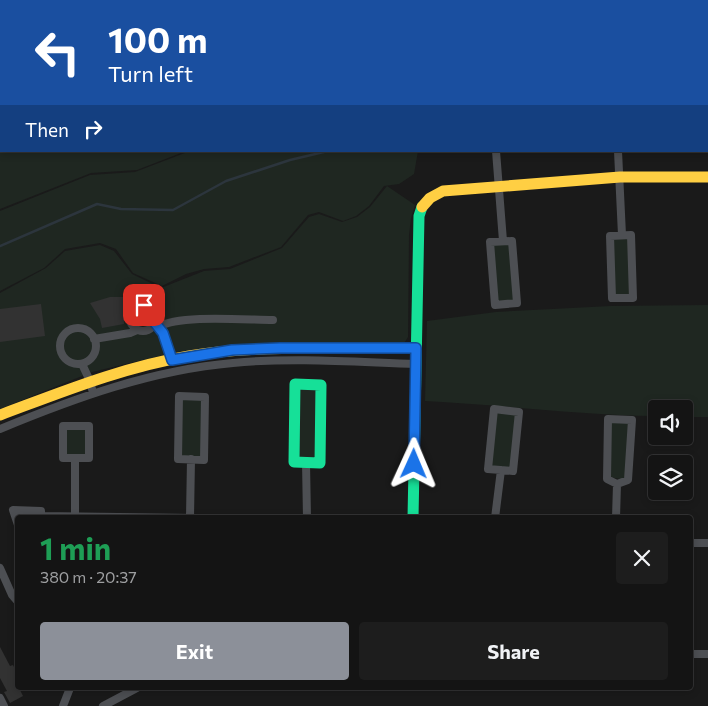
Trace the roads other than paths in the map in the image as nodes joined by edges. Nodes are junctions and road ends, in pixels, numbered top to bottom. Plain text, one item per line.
1 (496, 152) edge
2 (618, 152) edge
3 (620, 177) junction
4 (708, 177) edge
5 (498, 186) junction
6 (622, 235) junction
7 (503, 241) junction
8 (273, 320) dead end
9 (157, 325) junction
10 (137, 330) junction
11 (94, 339) junction
12 (416, 348) junction
13 (172, 360) junction
14 (82, 364) junction
15 (416, 364) junction
16 (90, 381) junction
17 (93, 393) junction
18 (43, 405) junction
19 (3, 414) edge
20 (13, 424) junction
21 (0, 429) edge
22 (75, 458) junction
23 (191, 460) junction
24 (306, 462) junction
25 (501, 470) junction
26 (617, 484) junction
27 (41, 515) edge
28 (75, 515) edge
29 (190, 515) edge
30 (307, 515) edge
31 (413, 515) edge
32 (495, 515) edge
33 (616, 515) edge
34 (15, 516) edge
35 (693, 542) edge
36 (708, 543) edge
37 (0, 568) edge
38 (15, 598) edge
39 (693, 654) edge
40 (708, 654) edge
41 (69, 690) edge
42 (133, 690) edge
43 (0, 698) edge
44 (4, 706) edge
45 (63, 706) edge
46 (103, 706) edge

1 - 5 street
2 - 3 street
3 - 4 street
3 - 5 street
3 - 6 street
5 - 7 street
5 - 12 street
6 - 6 street
7 - 7 street
8 - 9 street
9 - 10 street
9 - 10 street
9 - 13 street
10 - 11 street
11 - 14 street
11 - 14 street
12 - 13 street
12 - 15 street
13 - 16 street
14 - 16 street
15 - 17 street
15 - 31 street
16 - 17 street
16 - 18 street
17 - 18 street
18 - 19 street
18 - 20 street
19 - 20 street
20 - 21 street
22 - 22 street
22 - 28 street
23 - 23 street
23 - 29 street
24 - 24 street
24 - 30 street
25 - 25 street
25 - 32 street
26 - 26 street
26 - 33 street
27 - 34 street
35 - 36 street
37 - 38 street
39 - 40 street
41 - 45 street
42 - 46 street
43 - 44 street

